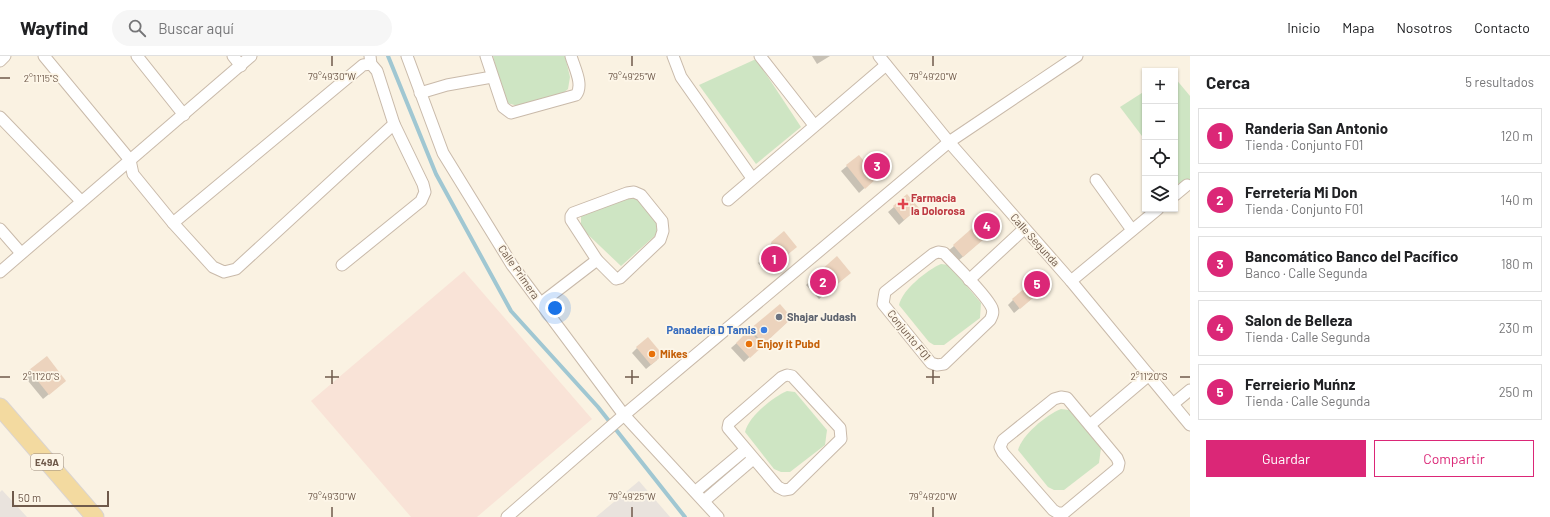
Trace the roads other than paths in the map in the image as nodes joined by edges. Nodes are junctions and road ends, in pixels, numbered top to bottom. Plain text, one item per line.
1 (5, 56) edge
2 (44, 56) edge
3 (137, 56) edge
4 (233, 56) edge
5 (251, 56) edge
6 (407, 56) edge
7 (486, 56) edge
8 (570, 56) edge
9 (673, 56) edge
10 (760, 56) edge
11 (1077, 56) edge
12 (0, 60) edge
13 (371, 60) edge
14 (882, 60) edge
15 (241, 66) junction
16 (492, 77) junction
17 (420, 93) junction
18 (184, 115) junction
19 (0, 117) edge
20 (394, 124) junction
21 (814, 124) junction
22 (949, 142) junction
23 (130, 160) junction
24 (752, 178) junction
25 (1096, 180) dead end
26 (1187, 185) dead end
27 (1178, 192) edge
28 (728, 200) dead end
29 (81, 201) junction
30 (1154, 212) edge
31 (173, 223) junction
32 (1024, 229) junction
33 (0, 230) edge
34 (1132, 230) junction
35 (21, 254) junction
36 (596, 260) junction
37 (342, 265) dead end
38 (0, 272) edge
39 (969, 280) junction
40 (1071, 281) junction
41 (541, 303) junction
42 (1149, 375) junction
43 (1190, 390) edge
44 (1173, 404) junction
45 (0, 407) edge
46 (624, 415) junction
47 (1090, 425) junction
48 (1190, 425) edge
49 (745, 450) junction
50 (753, 458) junction
51 (696, 491) junction
52 (704, 501) junction
53 (95, 517) edge
54 (507, 517) edge
55 (718, 517) edge

1 - 12 street
2 - 23 street
3 - 18 street
4 - 15 street
5 - 15 street
6 - 17 street, Calle Primera
7 - 16 street
8 - 16 street
9 - 24 street
10 - 21 street
11 - 22 street
13 - 20 street
13 - 31 street
14 - 21 street
14 - 22 street, Calle Segunda
15 - 18 street
16 - 17 street
17 - 41 street, Calle Primera
18 - 23 street
19 - 29 street
20 - 31 street
20 - 37 street
21 - 24 street
22 - 32 street, Calle Segunda
22 - 46 street
23 - 29 street
23 - 31 street
24 - 28 street
25 - 34 street
26 - 27 street
29 - 35 street
30 - 34 street
32 - 39 street
32 - 40 street, Calle Segunda
33 - 35 street
34 - 40 street
35 - 38 street
36 - 36 street
36 - 41 street
39 - 39 street, Conjunto F01
40 - 42 street, Calle Segunda
41 - 46 street, Calle Primera
42 - 44 street, Calle Segunda
42 - 47 street
43 - 44 street
44 - 48 street, Calle Segunda
45 - 53 main road, E49A
46 - 51 street, Calle Primera
46 - 54 street
47 - 47 street
49 - 50 street
49 - 50 street
49 - 51 street
50 - 52 street
51 - 52 street, Calle Primera
52 - 55 street, Calle Primera

